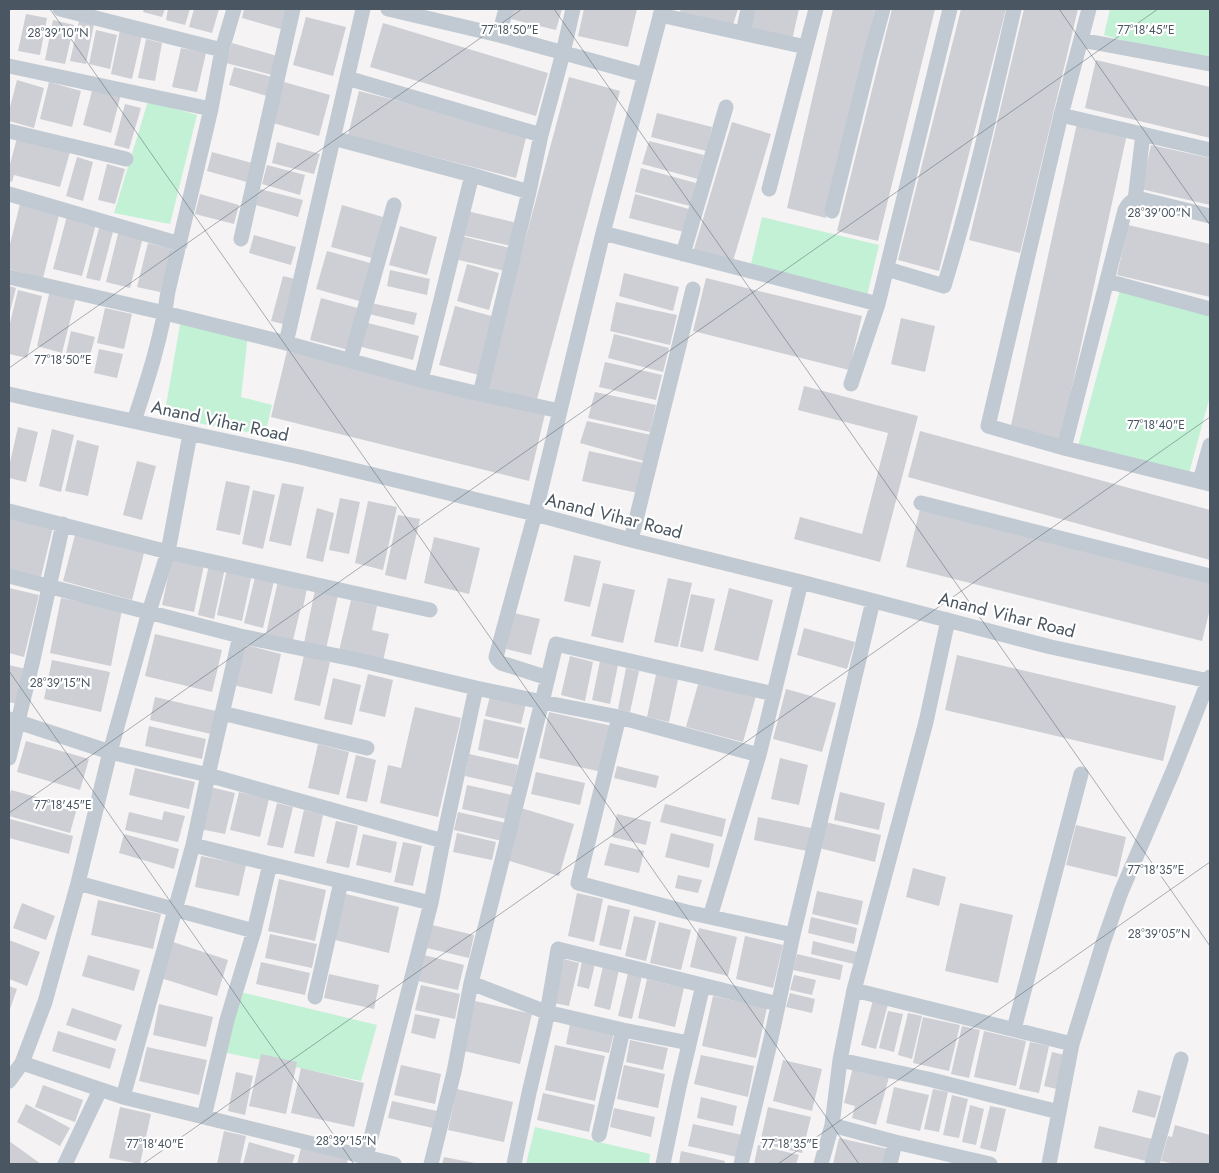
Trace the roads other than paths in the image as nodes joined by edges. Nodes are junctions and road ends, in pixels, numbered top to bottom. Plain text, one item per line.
1 (60, 9) edge
2 (234, 9) edge
3 (293, 9) edge
4 (363, 9) edge
5 (388, 9) edge
6 (506, 9) edge
7 (573, 9) edge
8 (748, 9) edge
9 (816, 9) edge
10 (883, 9) edge
11 (950, 9) edge
12 (1014, 9) edge
13 (1089, 9) edge
14 (661, 12) edge
15 (743, 33) junction
16 (499, 35) junction
17 (1081, 40) junction
18 (806, 47) junction
19 (222, 50) junction
20 (563, 53) junction
21 (1210, 64) edge
22 (9, 66) edge
23 (644, 75) junction
24 (347, 78) junction
25 (726, 107) dead end
26 (211, 109) junction
27 (1062, 115) junction
28 (9, 131) edge
29 (1143, 134) junction
30 (541, 135) junction
31 (333, 138) junction
32 (1210, 150) edge
33 (126, 159) dead end
34 (472, 175) junction
35 (769, 189) dead end
36 (529, 192) junction
37 (9, 194) edge
38 (1135, 200) junction
39 (394, 205) dead end
40 (832, 211) dead end
41 (1210, 216) edge
42 (603, 233) junction
43 (241, 239) dead end
44 (180, 244) junction
45 (683, 254) junction
46 (887, 269) junction
47 (9, 278) edge
48 (1107, 281) junction
49 (694, 288) dead end
50 (878, 304) junction
51 (1210, 310) edge
52 (165, 313) junction
53 (286, 343) junction
54 (350, 361) junction
55 (421, 380) junction
56 (851, 384) dead end
57 (9, 394) edge
58 (480, 394) junction
59 (560, 411) junction
60 (134, 421) junction
61 (190, 434) junction
62 (1210, 445) edge
63 (1064, 448) junction
64 (1205, 483) edge
65 (921, 503) dead end
66 (9, 511) edge
67 (535, 514) junction
68 (63, 524) junction
69 (631, 540) junction
70 (168, 552) junction
71 (9, 576) edge
72 (1210, 576) edge
73 (801, 582) junction
74 (50, 587) junction
75 (873, 600) junction
76 (430, 610) dead end
77 (149, 612) junction
78 (948, 620) junction
79 (240, 636) junction
80 (548, 678) junction
81 (1209, 679) edge
82 (476, 688) junction
83 (774, 694) junction
84 (542, 702) junction
85 (222, 713) junction
86 (619, 717) junction
87 (13, 721) edge
88 (367, 748) dead end
89 (110, 752) junction
90 (759, 756) junction
91 (9, 758) edge
92 (1081, 774) dead end
93 (208, 775) junction
94 (443, 840) junction
95 (193, 845) junction
96 (270, 864) junction
97 (341, 882) junction
98 (78, 883) junction
99 (431, 902) junction
100 (176, 910) junction
101 (710, 917) junction
102 (254, 931) junction
103 (793, 935) junction
104 (470, 983) junction
105 (704, 986) junction
106 (854, 990) junction
107 (316, 997) dead end
108 (778, 1004) junction
109 (546, 1012) junction
110 (623, 1030) junction
111 (1014, 1030) junction
112 (689, 1043) junction
113 (1072, 1044) junction
114 (1181, 1059) dead end
115 (840, 1060) junction
116 (22, 1063) junction
117 (9, 1081) edge
118 (100, 1090) junction
119 (123, 1097) junction
120 (1059, 1112) junction
121 (204, 1117) junction
122 (832, 1125) junction
123 (598, 1135) dead end
124 (895, 1142) junction
125 (366, 1157) junction
126 (65, 1164) edge
127 (394, 1164) edge
128 (431, 1164) edge
129 (514, 1164) edge
130 (663, 1164) edge
131 (741, 1164) edge
132 (821, 1164) edge
133 (890, 1164) edge
134 (986, 1164) edge
135 (1049, 1164) edge
136 (1152, 1164) edge

1 - 19 street
2 - 19 street
3 - 43 street
4 - 24 street
5 - 16 street
6 - 16 street
7 - 20 street
8 - 15 street
9 - 18 street
10 - 40 street
11 - 46 street
12 - 46 street
13 - 17 street
14 - 15 street
14 - 23 street
15 - 18 street
16 - 20 street
17 - 21 street
17 - 27 street
18 - 35 street
19 - 26 street
20 - 23 street
20 - 30 street
22 - 26 street
23 - 42 street
24 - 30 street
24 - 31 street
25 - 45 street
26 - 44 street
27 - 29 street
27 - 63 street
28 - 33 street
29 - 32 street
29 - 38 street
30 - 36 street
31 - 34 street
31 - 53 street
34 - 36 street
34 - 55 street
36 - 58 street
37 - 44 street
38 - 41 street
38 - 48 street
39 - 54 street
42 - 45 street
42 - 59 street
44 - 52 street
45 - 50 street
46 - 50 street
47 - 52 street
48 - 51 street
48 - 63 street
49 - 69 street
50 - 56 street
52 - 53 street
52 - 60 street
53 - 54 street
54 - 55 street
55 - 58 street
57 - 60 street, Anand Vihar Road
58 - 59 street
59 - 67 street
60 - 61 street, Anand Vihar Road
61 - 67 street, Anand Vihar Road
61 - 70 street
62 - 64 street
63 - 64 street
65 - 72 street
66 - 68 street
67 - 69 street, Anand Vihar Road
67 - 80 street
68 - 70 street
68 - 74 street
69 - 73 street, Anand Vihar Road
70 - 76 street
70 - 77 street
71 - 74 street
73 - 75 street, Anand Vihar Road
73 - 83 street
74 - 77 street
74 - 87 street
75 - 78 street, Anand Vihar Road
75 - 103 street
77 - 79 street
77 - 89 street
78 - 81 street, Anand Vihar Road
78 - 106 street
79 - 82 street
79 - 85 street
80 - 83 street
80 - 84 street
81 - 113 street
82 - 84 street
82 - 94 street
83 - 90 street
84 - 86 street
84 - 104 street
85 - 88 street
85 - 93 street
86 - 90 street
86 - 101 street
87 - 89 street
87 - 91 street
89 - 93 street
89 - 98 street
90 - 101 street
92 - 111 street
93 - 94 street
93 - 95 street
94 - 99 street
95 - 96 street
95 - 100 street
96 - 97 street
96 - 102 street
97 - 99 street
97 - 107 street
98 - 100 street
98 - 116 street
99 - 125 street
100 - 102 street
100 - 119 street
101 - 103 street
102 - 121 street
103 - 108 street
104 - 109 street
104 - 128 street
105 - 108 street
105 - 109 street
105 - 112 street
106 - 111 street
106 - 115 street
108 - 131 street
109 - 110 street
109 - 129 street
110 - 112 street
110 - 123 street
111 - 113 street
112 - 130 street
113 - 120 street
114 - 136 street
115 - 120 street
115 - 122 street
116 - 117 street
116 - 118 street
118 - 119 street
118 - 126 street
119 - 121 street
120 - 135 street
121 - 125 street
122 - 124 street
122 - 132 street
124 - 133 street
124 - 134 street
125 - 127 street

